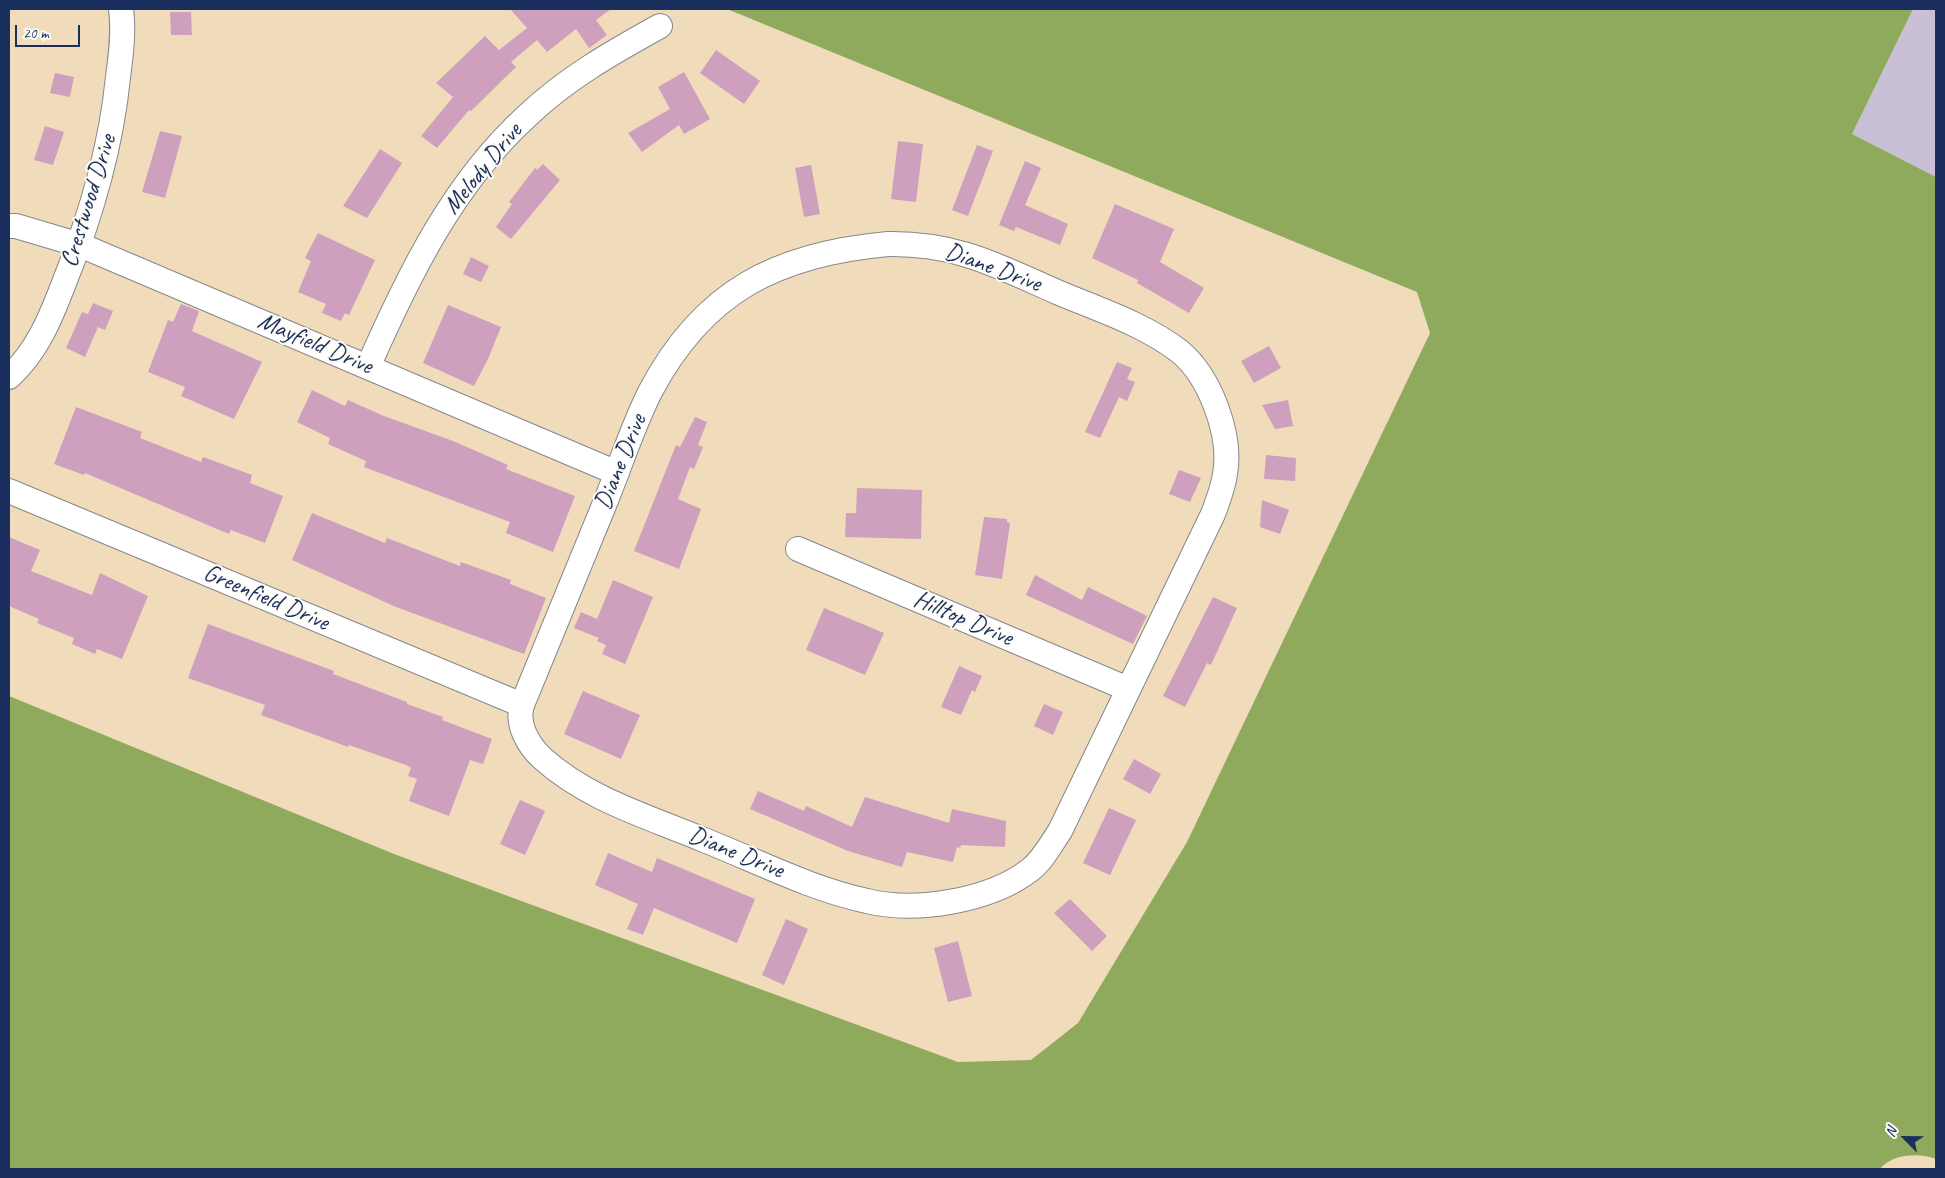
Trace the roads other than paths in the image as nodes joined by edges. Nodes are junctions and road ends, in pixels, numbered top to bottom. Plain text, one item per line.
1 (121, 9) edge
2 (660, 26) dead end
3 (9, 226) edge
4 (80, 245) junction
5 (368, 367) junction
6 (9, 377) edge
7 (617, 473) junction
8 (9, 491) edge
9 (798, 549) dead end
10 (1128, 689) junction
11 (522, 705) junction

1 - 4 street, Crestwood Drive
2 - 5 street, Melody Drive
3 - 4 street, Mayfield Drive
4 - 5 street, Mayfield Drive
4 - 6 street, Crestwood Drive
5 - 7 street, Mayfield Drive
7 - 10 street, Diane Drive
7 - 11 street, Diane Drive
8 - 11 street, Greenfield Drive
9 - 10 street, Hilltop Drive
10 - 11 street, Diane Drive

